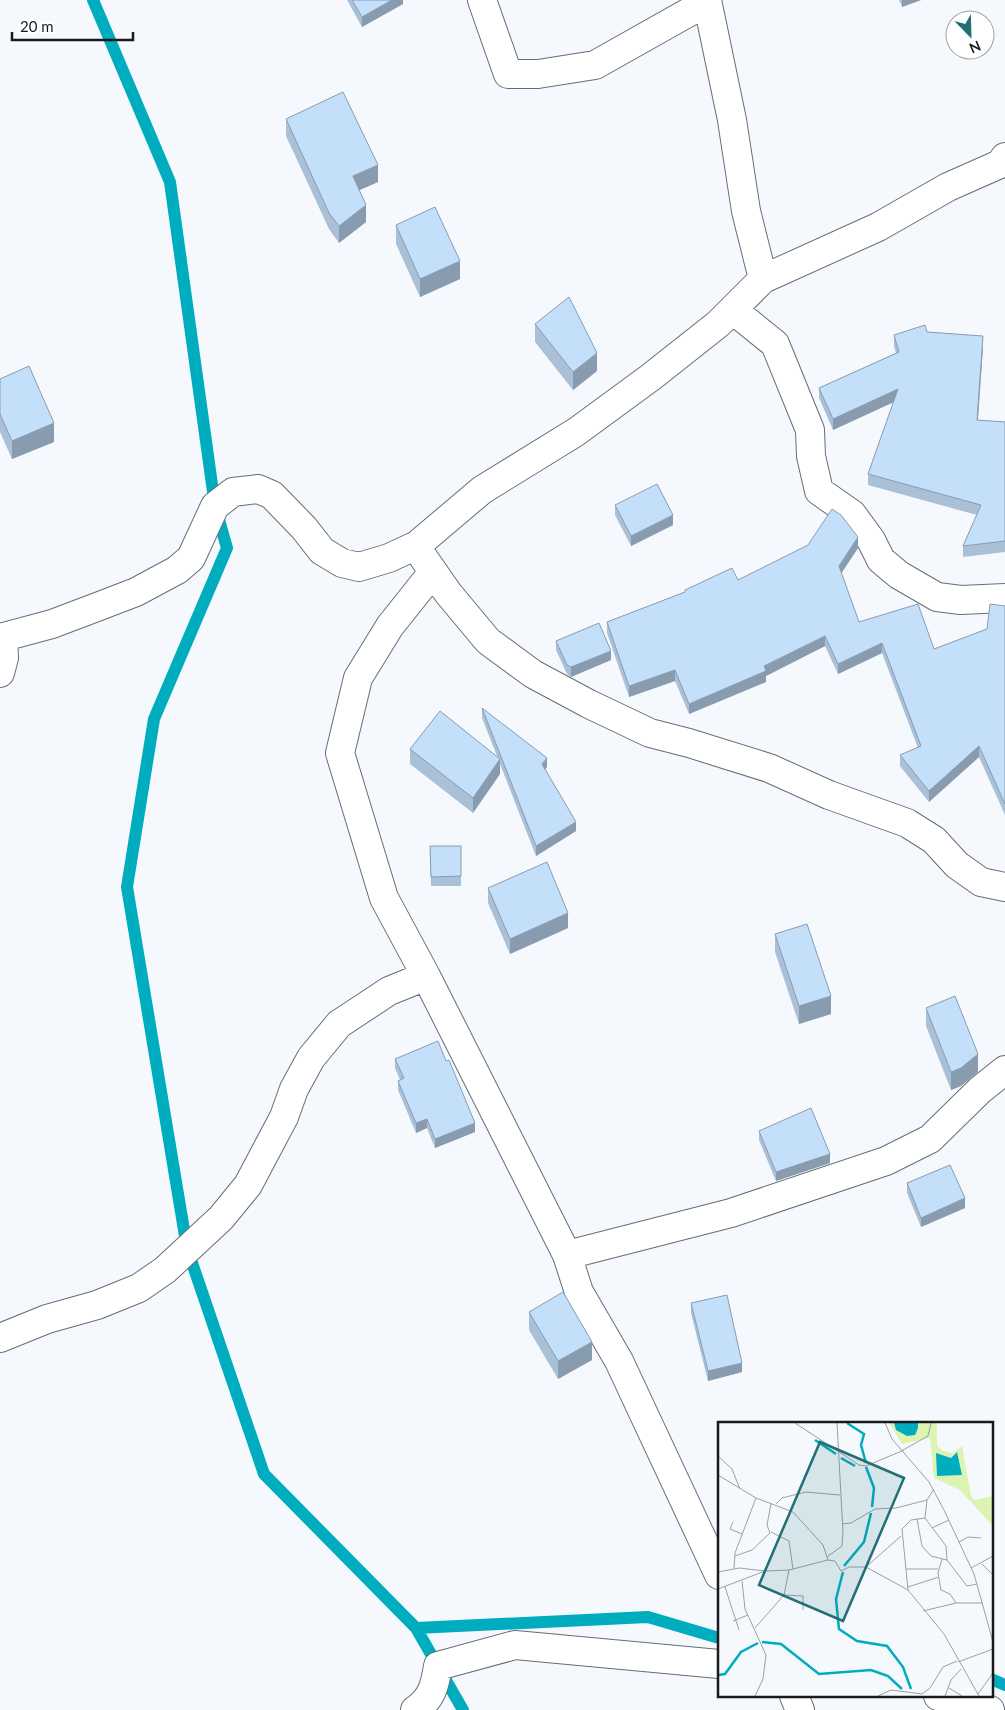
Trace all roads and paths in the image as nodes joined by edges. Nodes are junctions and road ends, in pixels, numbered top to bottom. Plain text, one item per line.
1 (482, 0) edge
2 (707, 1) edge
3 (1003, 162) edge
4 (763, 279) junction
5 (733, 310) junction
6 (417, 545) junction
7 (433, 572) junction
8 (1005, 598) edge
9 (2, 638) edge
10 (0, 673) edge
11 (1005, 887) edge
12 (426, 976) junction
13 (1005, 1070) edge
14 (567, 1255) junction
15 (0, 1338) edge
16 (718, 1573) edge
17 (718, 1664) edge
18 (795, 1698) edge
19 (948, 1698) edge
20 (415, 1710) edge
21 (800, 1710) edge
22 (990, 1710) edge

1 - 2 street
2 - 4 street
3 - 4 street
4 - 5 street
5 - 6 street
5 - 8 street
6 - 7 street
6 - 9 street
7 - 11 street
7 - 12 street
9 - 10 street
12 - 14 street
12 - 15 street
13 - 14 street
14 - 16 street
17 - 20 street
18 - 21 street
19 - 22 street

